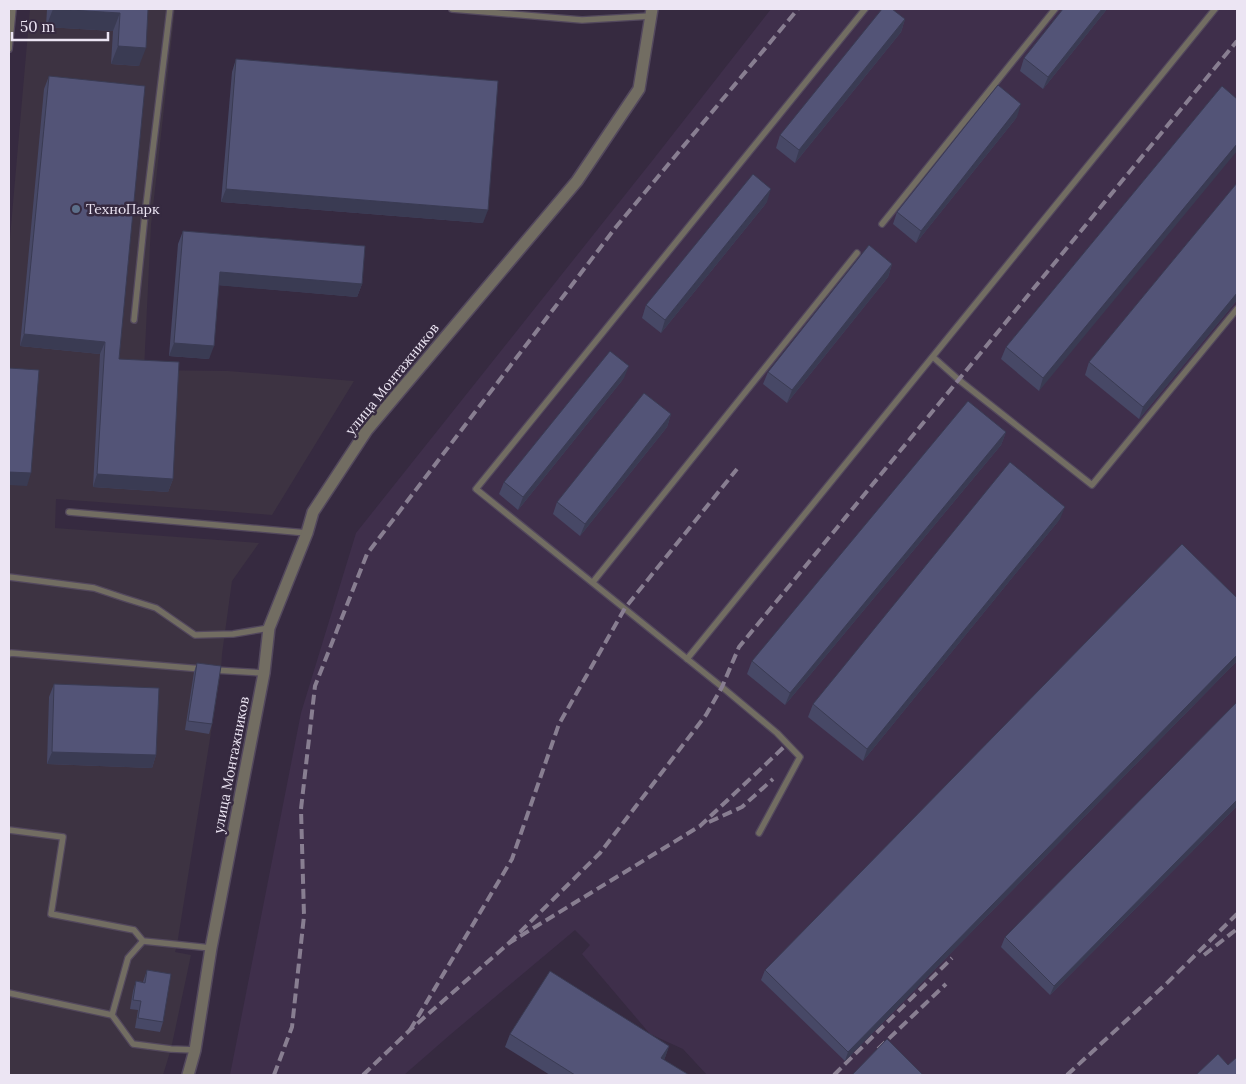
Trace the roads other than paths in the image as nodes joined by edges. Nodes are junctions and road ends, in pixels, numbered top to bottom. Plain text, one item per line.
1 (13, 9) edge
2 (170, 9) edge
3 (452, 9) edge
4 (865, 9) edge
5 (1055, 9) edge
6 (1215, 9) edge
7 (652, 12) edge
8 (9, 49) edge
9 (882, 224) dead end
10 (857, 253) dead end
11 (1237, 309) edge
12 (134, 320) dead end
13 (932, 357) junction
14 (69, 512) dead end
15 (307, 533) junction
16 (9, 577) edge
17 (593, 582) junction
18 (269, 628) junction
19 (9, 654) edge
20 (687, 659) junction
21 (264, 673) junction
22 (9, 830) edge
23 (759, 832) dead end
24 (143, 941) junction
25 (210, 948) junction
26 (9, 993) edge
27 (112, 1016) junction
28 (195, 1050) junction
29 (188, 1075) edge

1 - 8 lane
2 - 12 lane
3 - 7 lane
4 - 17 lane
5 - 9 lane
6 - 13 lane
7 - 15 street, улица Монтажников
10 - 17 lane
11 - 13 lane
13 - 20 lane
14 - 15 lane
15 - 18 street, улица Монтажников
16 - 18 lane
17 - 20 lane
18 - 21 street, улица Монтажников
19 - 21 lane
20 - 23 lane
21 - 25 street, улица Монтажников
22 - 24 lane
24 - 25 lane
24 - 27 lane
25 - 28 street, улица Монтажников
26 - 27 lane
27 - 28 lane
28 - 29 street, улица Монтажников

